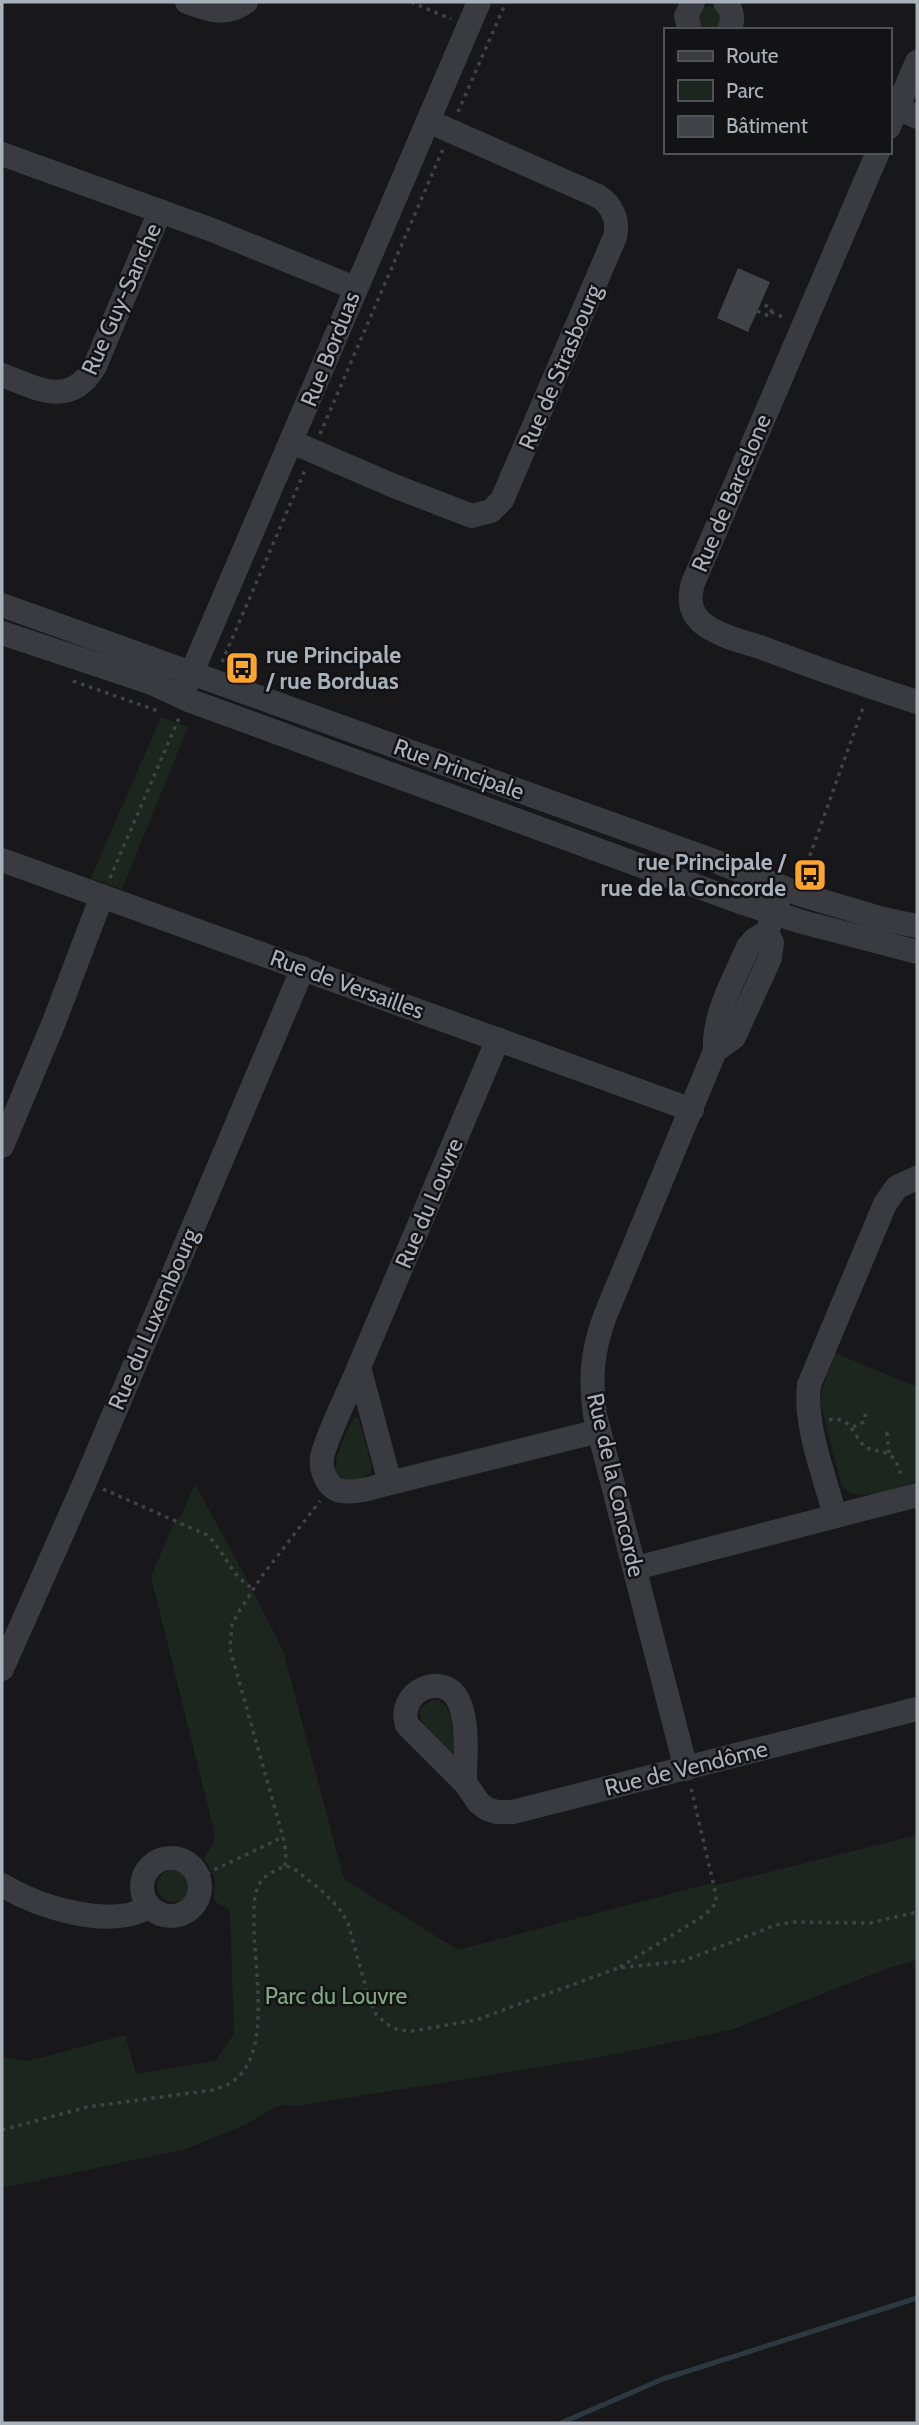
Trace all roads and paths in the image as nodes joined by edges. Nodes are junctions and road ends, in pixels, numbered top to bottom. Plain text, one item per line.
1 (187, 2) edge
2 (246, 2) edge
3 (411, 2) edge
4 (479, 2) edge
5 (506, 2) edge
6 (693, 2) edge
7 (725, 2) edge
8 (453, 20) dead end
9 (689, 28) edge
10 (730, 28) edge
11 (917, 62) edge
12 (457, 114) dead end
13 (901, 118) edge
14 (428, 121) junction
15 (442, 152) dead end
16 (2, 154) edge
17 (877, 154) edge
18 (160, 211) junction
19 (355, 288) junction
20 (761, 303) dead end
21 (757, 311) dead end
22 (2, 375) edge
23 (320, 433) dead end
24 (292, 442) junction
25 (306, 469) dead end
26 (2, 605) edge
27 (2, 633) edge
28 (225, 655) dead end
29 (191, 673) junction
30 (866, 698) dead end
31 (917, 702) edge
32 (180, 708) junction
33 (2, 860) edge
34 (793, 882) junction
35 (105, 890) junction
36 (770, 923) junction
37 (917, 926) edge
38 (917, 952) edge
39 (303, 968) junction
40 (498, 1039) junction
41 (692, 1110) junction
42 (2, 1146) edge
43 (917, 1178) edge
44 (359, 1367) junction
45 (866, 1411) dead end
46 (824, 1422) dead end
47 (852, 1428) junction
48 (599, 1431) junction
49 (891, 1433) dead end
50 (889, 1453) junction
51 (390, 1483) junction
52 (96, 1486) dead end
53 (910, 1489) edge
54 (323, 1497) dead end
55 (835, 1516) junction
56 (636, 1569) junction
57 (254, 1589) junction
58 (8, 1636) edge
59 (2, 1669) edge
60 (917, 1709) edge
61 (688, 1775) junction
62 (466, 1783) dead end
63 (283, 1836) junction
64 (285, 1866) junction
65 (199, 1877) junction
66 (2, 1885) edge
67 (149, 1907) junction
68 (917, 1912) edge
69 (618, 1968) junction
70 (2, 2130) edge

1 - 2 street
3 - 8 path
4 - 14 street, Rue Borduas
5 - 12 path
6 - 9 street
7 - 10 street
11 - 13 street
14 - 19 street, Rue Borduas
14 - 24 street, Rue de Strasbourg
15 - 23 path, Rue Borduas
16 - 18 street, Rue Guy-Sanche
17 - 31 street, Rue de Barcelone
18 - 19 street, Rue Guy-Sanche
18 - 22 street, Rue Guy-Sanche
19 - 24 street, Rue Borduas
20 - 21 path
24 - 29 street, Rue Borduas
25 - 28 path
26 - 29 street, Rue Principale
27 - 32 street, Rue Principale
29 - 32 street, Rue Borduas
29 - 34 street, Rue Principale
30 - 34 path
32 - 35 path
32 - 36 street, Rue Principale
33 - 35 street, Rue de Versailles
34 - 36 street, Rue de la Concorde
34 - 37 street, Rue Principale
35 - 39 street, Rue de Versailles
35 - 42 street
36 - 38 street, Rue Principale
36 - 41 street, Rue de la Concorde
39 - 40 street, Rue de Versailles
39 - 58 street, Rue du Luxembourg
40 - 41 street, Rue de Versailles
40 - 44 street, Rue du Louvre
41 - 48 street, Rue de la Concorde
43 - 55 street
44 - 51 street
44 - 51 street, Rue du Louvre
45 - 47 path
46 - 47 path
47 - 50 path
48 - 51 street, Rue du Louvre
48 - 56 street, Rue de la Concorde
49 - 50 path
50 - 53 path
52 - 57 path
53 - 55 street
54 - 57 path
55 - 56 street
56 - 61 street, Rue de la Concorde
57 - 63 path
58 - 59 street, Rue du Luxembourg
60 - 61 street, Rue de Vendôme
61 - 62 street, Rue de Vendôme
61 - 69 path
63 - 64 path
63 - 65 path
64 - 69 path
64 - 70 path
65 - 67 street
65 - 67 street
66 - 67 street
68 - 69 path

